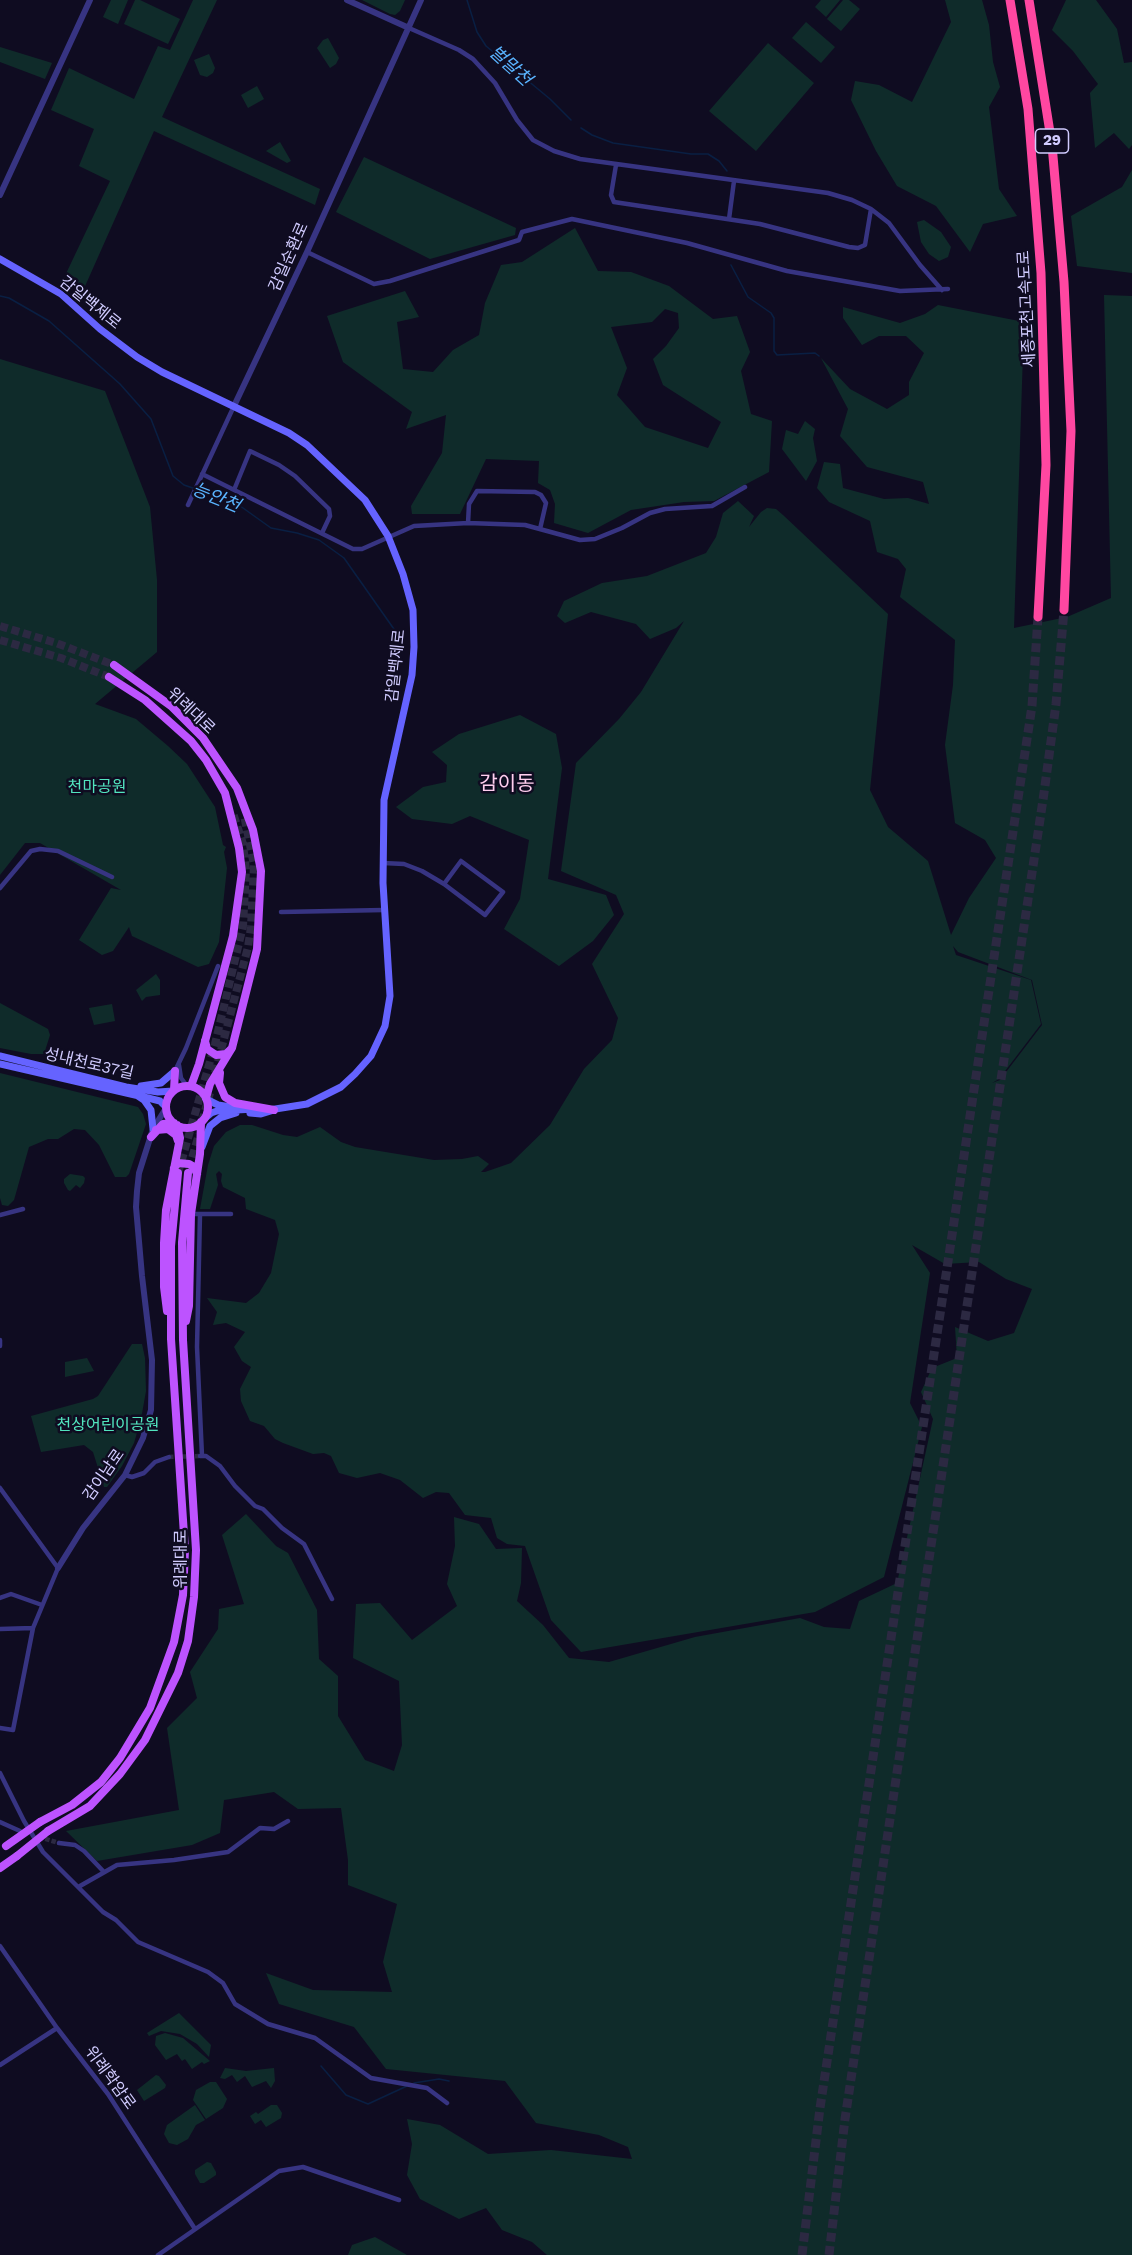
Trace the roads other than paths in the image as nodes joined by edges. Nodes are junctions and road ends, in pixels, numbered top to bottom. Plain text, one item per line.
1 (90, 0) edge
2 (347, 0) edge
3 (421, 0) edge
4 (1007, 0) edge
5 (1029, 0) edge
6 (409, 28) junction
7 (616, 165) junction
8 (734, 181) junction
9 (0, 195) edge
10 (871, 209) junction
11 (729, 219) junction
12 (307, 252) junction
13 (0, 259) edge
14 (234, 406) junction
15 (202, 474) junction
16 (745, 487) dead end
17 (234, 490) junction
18 (188, 505) dead end
19 (468, 523) junction
20 (540, 529) junction
21 (322, 534) junction
22 (388, 536) junction
23 (1064, 610) tunnel mouth
24 (1038, 617) tunnel mouth
25 (114, 665) tunnel mouth
26 (109, 676) tunnel mouth
27 (383, 863) junction
28 (112, 877) dead end
29 (444, 884) junction
30 (0, 888) edge
31 (384, 910) junction
32 (281, 912) dead end
33 (218, 966) dead end
34 (205, 1040) junction
35 (232, 1048) junction
36 (0, 1056) edge
37 (0, 1064) edge
38 (222, 1067) junction
39 (177, 1068) junction
40 (52, 1072) junction
41 (189, 1086) junction
42 (126, 1087) junction
43 (174, 1090) junction
44 (136, 1095) junction
45 (206, 1099) junction
46 (166, 1108) junction
47 (236, 1109) junction
48 (274, 1110) junction
49 (202, 1120) junction
50 (176, 1124) junction
51 (153, 1132) junction
52 (177, 1152) junction
53 (200, 1154) junction
54 (176, 1170) junction
55 (188, 1173) tunnel mouth
56 (197, 1174) junction
57 (23, 1209) dead end
58 (191, 1214) junction
59 (200, 1214) junction
60 (231, 1214) dead end
61 (0, 1215) edge
62 (0, 1340) edge
63 (183, 1340) junction
64 (0, 1346) edge
65 (169, 1457) tunnel mouth
66 (124, 1475) junction
67 (0, 1488) edge
68 (58, 1568) junction
69 (0, 1598) edge
70 (332, 1599) dead end
71 (42, 1605) junction
72 (33, 1628) junction
73 (0, 1629) edge
74 (0, 1728) edge
75 (0, 1773) edge
76 (288, 1821) dead end
77 (0, 1822) edge
78 (21, 1831) dead end
79 (59, 1843) tunnel mouth
80 (3, 1848) edge
81 (0, 1868) edge
82 (104, 1872) junction
83 (80, 1886) junction
84 (0, 1946) edge
85 (57, 2028) junction
86 (0, 2065) edge
87 (447, 2103) dead end
88 (399, 2200) dead end
89 (195, 2229) junction
90 (158, 2255) edge

1 - 9 street
2 - 6 street
3 - 6 street, 감일순환로
4 - 24 highway, 세종포천고속도로 / 29
5 - 23 highway, 29
6 - 7 street
6 - 12 street, 감일순환로
7 - 8 street
7 - 11 street
8 - 10 street
8 - 11 street
10 - 11 street
10 - 12 street
12 - 14 street, 감일순환로
13 - 14 main road, 감일백제로
14 - 15 street, 감일순환로
14 - 22 main road, 감일백제로
15 - 17 street
15 - 18 street, 감일순환로
16 - 20 street
17 - 21 street
17 - 21 street
19 - 20 street
19 - 20 street
19 - 22 street
21 - 22 street
22 - 27 main road, 감일백제로
25 - 35 main road, 위례대로
26 - 34 main road, 위례대로
27 - 29 street
27 - 31 main road, 감일백제로
28 - 30 street
29 - 29 street
31 - 32 street
31 - 48 main road, 감일백제로
33 - 39 street
34 - 35 main road
34 - 41 main road, 위례대로
35 - 38 main road, 위례대로
36 - 40 main road, 성내천로37길
37 - 40 main road, 성내천로37길
38 - 45 main road, 위례대로
38 - 48 main road
39 - 41 street
39 - 42 main road
39 - 43 main road
40 - 42 main road, 성내천로37길
40 - 44 main road, 성내천로37길
41 - 43 main road
41 - 45 main road
42 - 43 main road, 성내천로37길
43 - 46 main road
44 - 46 main road, 성내천로37길
44 - 51 main road
45 - 47 main road
45 - 49 main road
46 - 50 main road
46 - 51 street, 감이남로
47 - 48 main road, 감일백제로
47 - 49 main road
48 - 53 main road
49 - 50 main road
49 - 53 main road
50 - 51 main road
50 - 52 main road, 위례대로
51 - 52 main road
51 - 66 street, 감이남로
52 - 54 main road, 위례대로
53 - 56 main road
54 - 56 main road
54 - 80 main road, 위례대로, bridge
55 - 63 main road, 위례대로
56 - 58 main road
57 - 61 street
58 - 59 street
58 - 63 main road
59 - 60 street
59 - 70 street
62 - 64 street
63 - 81 main road, 위례대로, bridge
65 - 66 street
66 - 68 street, 감이남로
67 - 68 street
68 - 71 street, 감이남로
69 - 71 street
71 - 72 street, 감이남로
72 - 73 street
72 - 74 street, 감이남로
75 - 83 street
76 - 82 street
77 - 78 street
79 - 82 street
82 - 83 street
83 - 87 street
84 - 85 street, 위례학암로
85 - 86 street
85 - 89 street, 위례학암로
88 - 89 street
89 - 90 street

